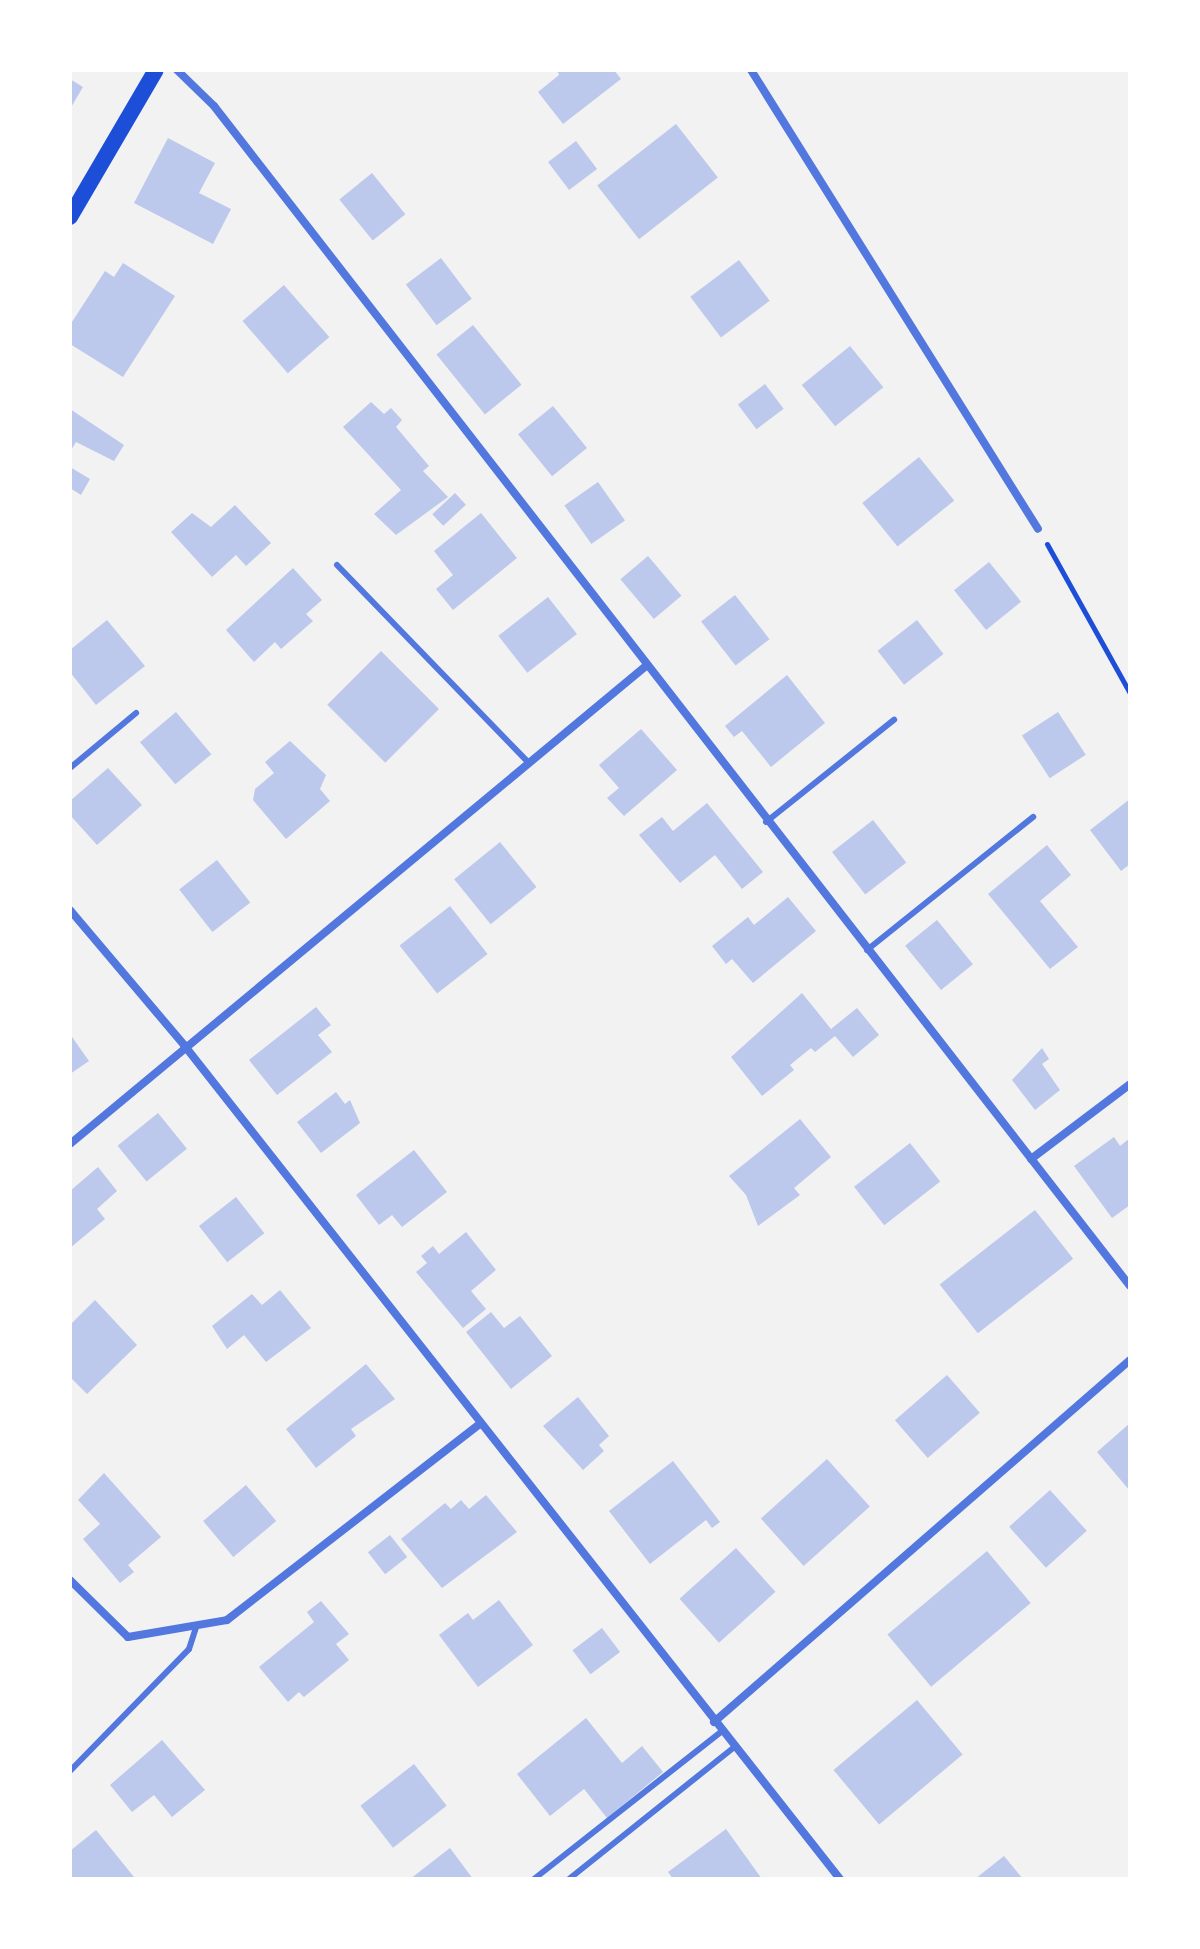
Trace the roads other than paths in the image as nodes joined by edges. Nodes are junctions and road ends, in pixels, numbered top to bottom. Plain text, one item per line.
1 (156, 70) edge
2 (177, 70) edge
3 (751, 70) edge
4 (70, 217) edge
5 (1038, 529) road end
6 (337, 565) dead end
7 (646, 666) junction
8 (136, 713) dead end
9 (894, 720) dead end
10 (529, 763) junction
11 (70, 768) edge
12 (1033, 817) dead end
13 (766, 822) junction
14 (70, 910) edge
15 (866, 950) junction
16 (184, 1045) junction
17 (1130, 1084) edge
18 (70, 1144) edge
19 (1031, 1159) junction
20 (1130, 1286) edge
21 (1130, 1360) edge
22 (481, 1423) junction
23 (70, 1580) edge
24 (196, 1628) junction
25 (714, 1722) junction
26 (721, 1732) junction
27 (733, 1748) junction
28 (70, 1771) edge
29 (534, 1879) edge
30 (569, 1879) edge
31 (840, 1879) edge

1 - 4 main road
2 - 7 street
3 - 5 street
6 - 10 lane
7 - 10 street
7 - 13 street
8 - 11 lane
9 - 13 lane
10 - 16 street
12 - 15 lane
13 - 15 street
14 - 16 street
15 - 19 street
16 - 18 street
16 - 22 street
17 - 19 street
19 - 20 street
21 - 25 street
22 - 24 street
22 - 25 street
23 - 24 street
24 - 28 lane
25 - 26 street
26 - 27 street
26 - 29 lane
27 - 30 lane
27 - 31 street

